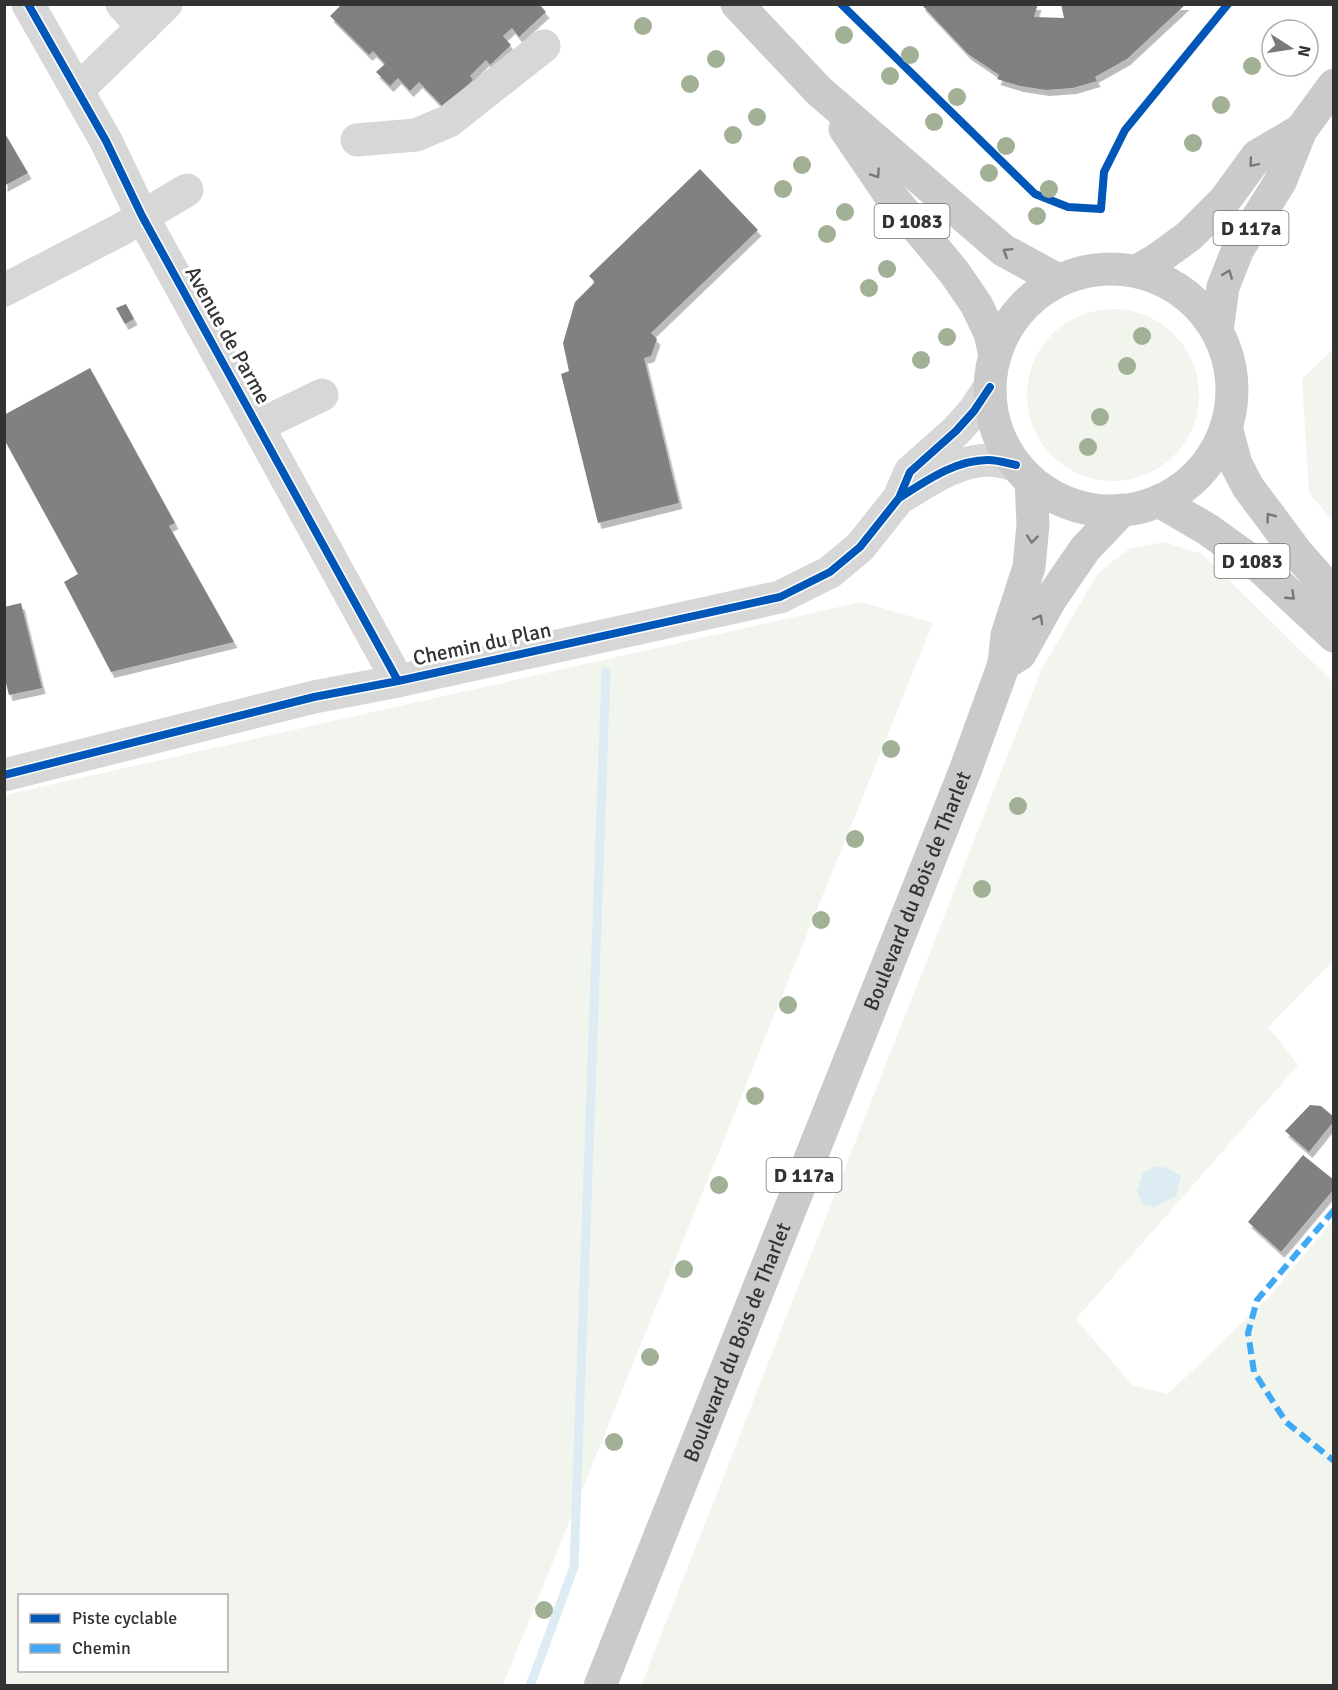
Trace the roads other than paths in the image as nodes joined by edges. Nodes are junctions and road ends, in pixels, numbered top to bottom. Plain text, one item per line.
1 (28, 4) edge
2 (166, 4) edge
3 (737, 4) edge
4 (133, 16) edge
5 (544, 46) dead end
6 (1334, 85) edge
7 (78, 90) junction
8 (819, 91) junction
9 (1301, 130) junction
10 (357, 140) dead end
11 (187, 190) dead end
12 (142, 216) junction
13 (1137, 272) junction
14 (1058, 280) junction
15 (4, 290) edge
16 (1217, 331) junction
17 (992, 371) junction
18 (322, 395) dead end
19 (258, 426) junction
20 (1226, 427) junction
21 (1024, 473) junction
22 (899, 498) junction
23 (1159, 501) junction
24 (1122, 510) junction
25 (1334, 595) edge
26 (1334, 636) edge
27 (1004, 664) junction
28 (398, 681) junction
29 (4, 775) edge
30 (600, 1686) edge

1 - 7 street, Avenue de Parme
2 - 4 street
3 - 8 main road, D 1083
4 - 7 street
5 - 10 street
6 - 9 main road, D 117a
7 - 12 street, Avenue de Parme
14 -> 8 main road, D 1083
8 -> 17 main road, D 1083
9 -> 13 main road, D 117a
16 -> 9 main road, D 117a
11 - 12 street
12 - 15 street
12 - 19 street, Avenue de Parme
13 - 14 main road
13 - 16 main road
14 - 17 main road
16 - 20 main road
17 - 21 main road
17 - 22 street, Chemin du Plan
18 - 19 street
19 - 28 street, Avenue de Parme
20 - 23 main road
25 -> 20 main road, D 1083
21 - 22 street, Chemin du Plan
21 - 24 main road
21 -> 27 main road, Boulevard du Bois de Tharlet / D 117a
22 - 28 street, Chemin du Plan
23 - 24 main road
23 -> 26 main road, D 1083
27 -> 24 main road, Boulevard du Bois de Tharlet / D 117a
27 - 30 main road, Boulevard du Bois de Tharlet / D 117a
28 - 29 street, Chemin du Plan

